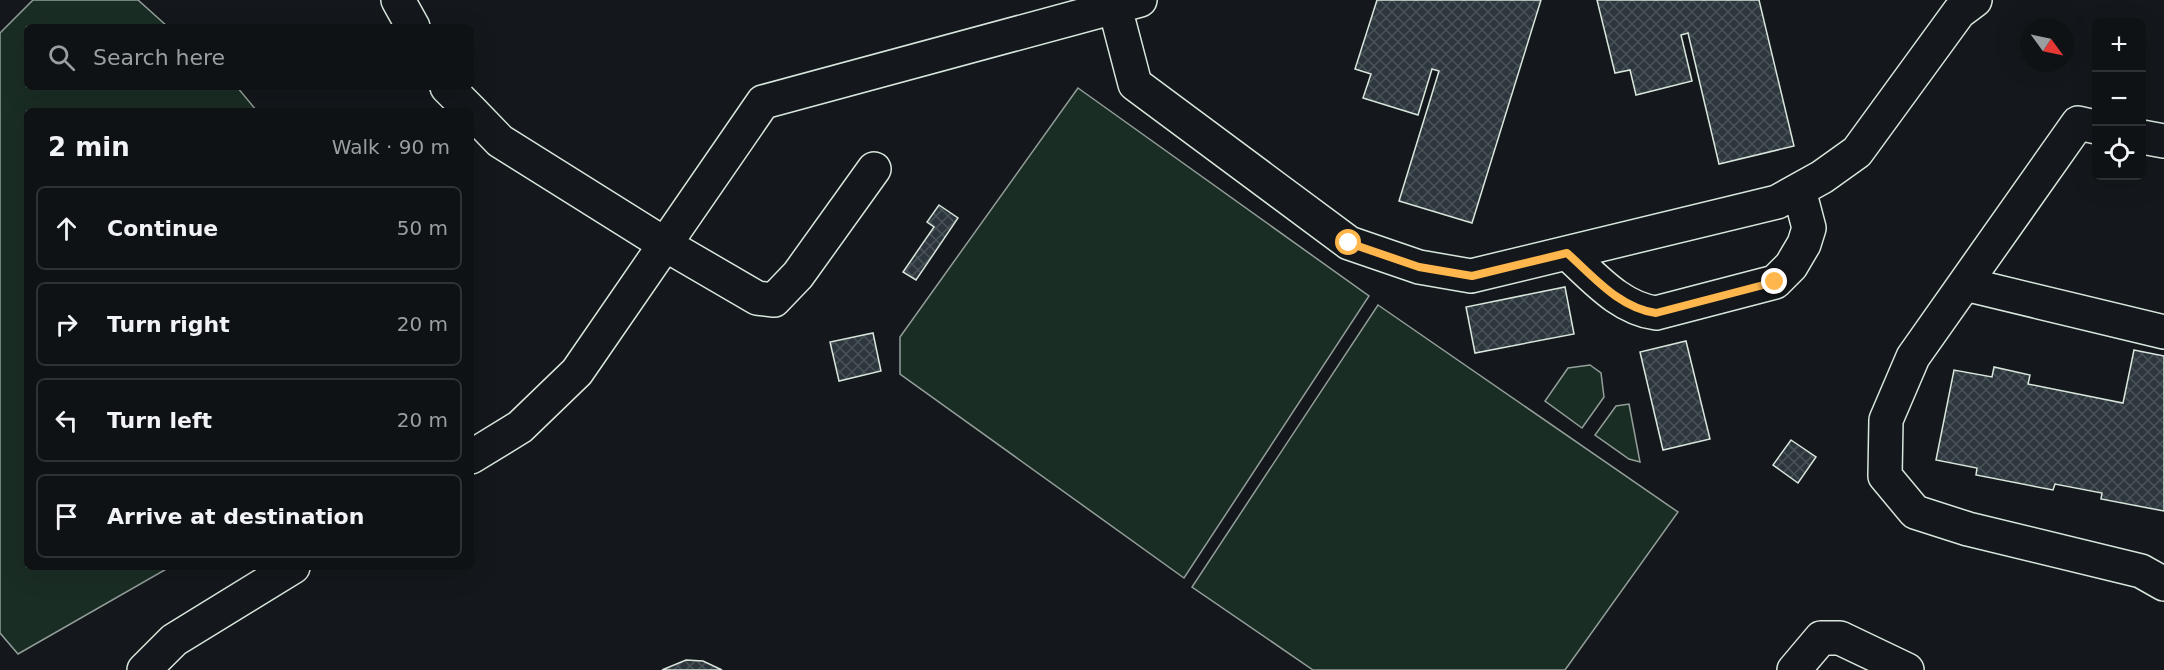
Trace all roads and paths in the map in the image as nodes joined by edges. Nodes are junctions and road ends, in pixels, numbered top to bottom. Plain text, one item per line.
1 (398, 0) edge
2 (1975, 0) edge
3 (1122, 2) edge
4 (411, 24) edge
5 (450, 90) edge
6 (468, 108) edge
7 (474, 114) edge
8 (2092, 126) edge
9 (2146, 137) edge
10 (2164, 141) edge
11 (874, 169) dead end
12 (1799, 190) junction
13 (666, 245) junction
14 (1567, 253) junction
15 (1965, 284) junction
16 (2164, 332) edge
17 (474, 455) edge
18 (288, 570) edge
19 (2164, 584) edge
20 (144, 670) edge
21 (1794, 670) edge
22 (1907, 670) edge

1 - 4 lane
2 - 12 lane
3 - 13 lane
3 - 14 lane
5 - 6 lane
7 - 13 lane
8 - 15 lane
9 - 10 lane
11 - 13 lane
12 - 14 lane
12 - 14 lane
13 - 17 lane
15 - 16 lane
15 - 19 lane
18 - 20 lane
21 - 22 lane

